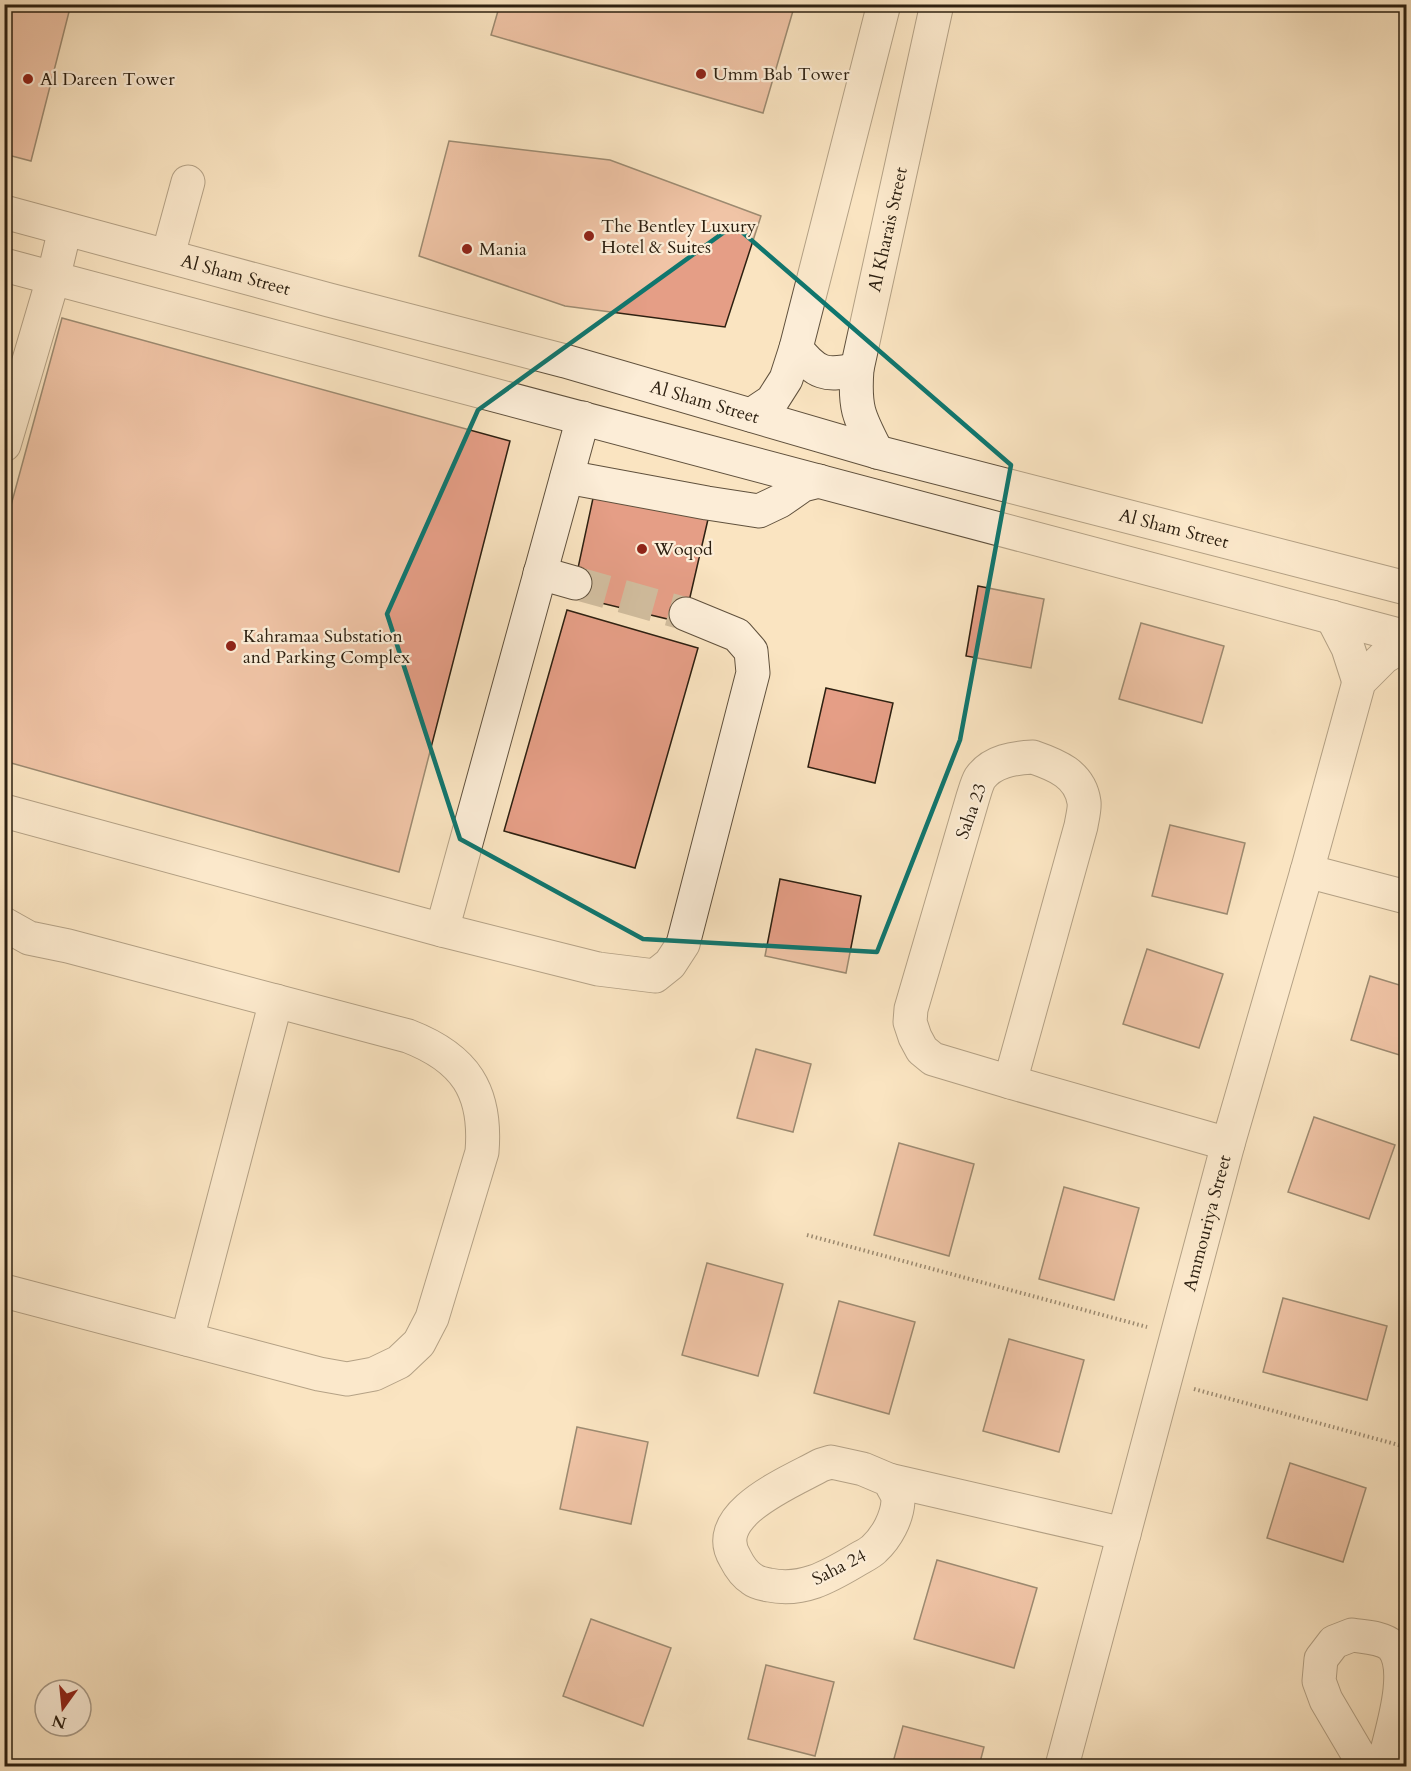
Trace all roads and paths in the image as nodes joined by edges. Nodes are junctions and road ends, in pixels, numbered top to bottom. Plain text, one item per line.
1 (884, 4) edge
2 (937, 4) edge
3 (188, 182) dead end
4 (14, 214) edge
5 (65, 229) junction
6 (168, 255) junction
7 (6, 273) edge
8 (53, 279) junction
9 (796, 348) junction
10 (857, 369) junction
11 (751, 415) junction
12 (583, 418) junction
13 (4, 445) edge
14 (877, 452) junction
15 (567, 477) junction
16 (819, 481) junction
17 (540, 573) junction
18 (575, 583) tunnel mouth
19 (1407, 588) edge
20 (686, 614) tunnel mouth
21 (1332, 616) junction
22 (1407, 638) edge
23 (1407, 644) edge
24 (1359, 682) junction
25 (4, 811) edge
26 (1307, 871) junction
27 (1407, 897) edge
28 (442, 930) junction
29 (13, 934) edge
30 (276, 1001) junction
31 (1011, 1082) junction
32 (1228, 1144) junction
33 (807, 1235) dead end
34 (4, 1291) edge
35 (1177, 1336) junction
36 (187, 1340) junction
37 (1165, 1381) junction
38 (1407, 1447) edge
39 (889, 1480) junction
40 (1124, 1534) junction
41 (1062, 1767) edge

1 - 9 street
2 - 10 street, Al Kharais Street
3 - 6 street
4 - 5 street, Al Sham Street
4 - 7 street
5 - 6 street, Al Sham Street
5 - 8 street
6 - 11 street, Al Sham Street
7 - 8 street
8 - 12 street
8 - 13 street
9 - 10 street
9 - 11 street
10 - 14 street, Al Kharais Street
11 - 14 street, Al Sham Street
12 - 15 street
12 - 16 street
14 - 19 street, Al Sham Street
15 - 16 street
15 - 17 street
16 - 21 street
17 - 18 street
17 - 28 street
20 - 28 street
21 - 22 street
21 - 24 street
23 - 24 street, Ammouriya Street
24 - 26 street, Ammouriya Street
25 - 28 street
26 - 27 street
26 - 32 street, Ammouriya Street
29 - 30 street
30 - 36 street
30 - 36 street
31 - 31 street, Saha 23
31 - 32 street, Saha 23
32 - 35 street, Ammouriya Street
33 - 35 path
34 - 36 street
35 - 37 street, Ammouriya Street
37 - 38 path
37 - 40 street, Ammouriya Street
39 - 39 street, Saha 24
39 - 40 street, Saha 24
40 - 41 street, Ammouriya Street

